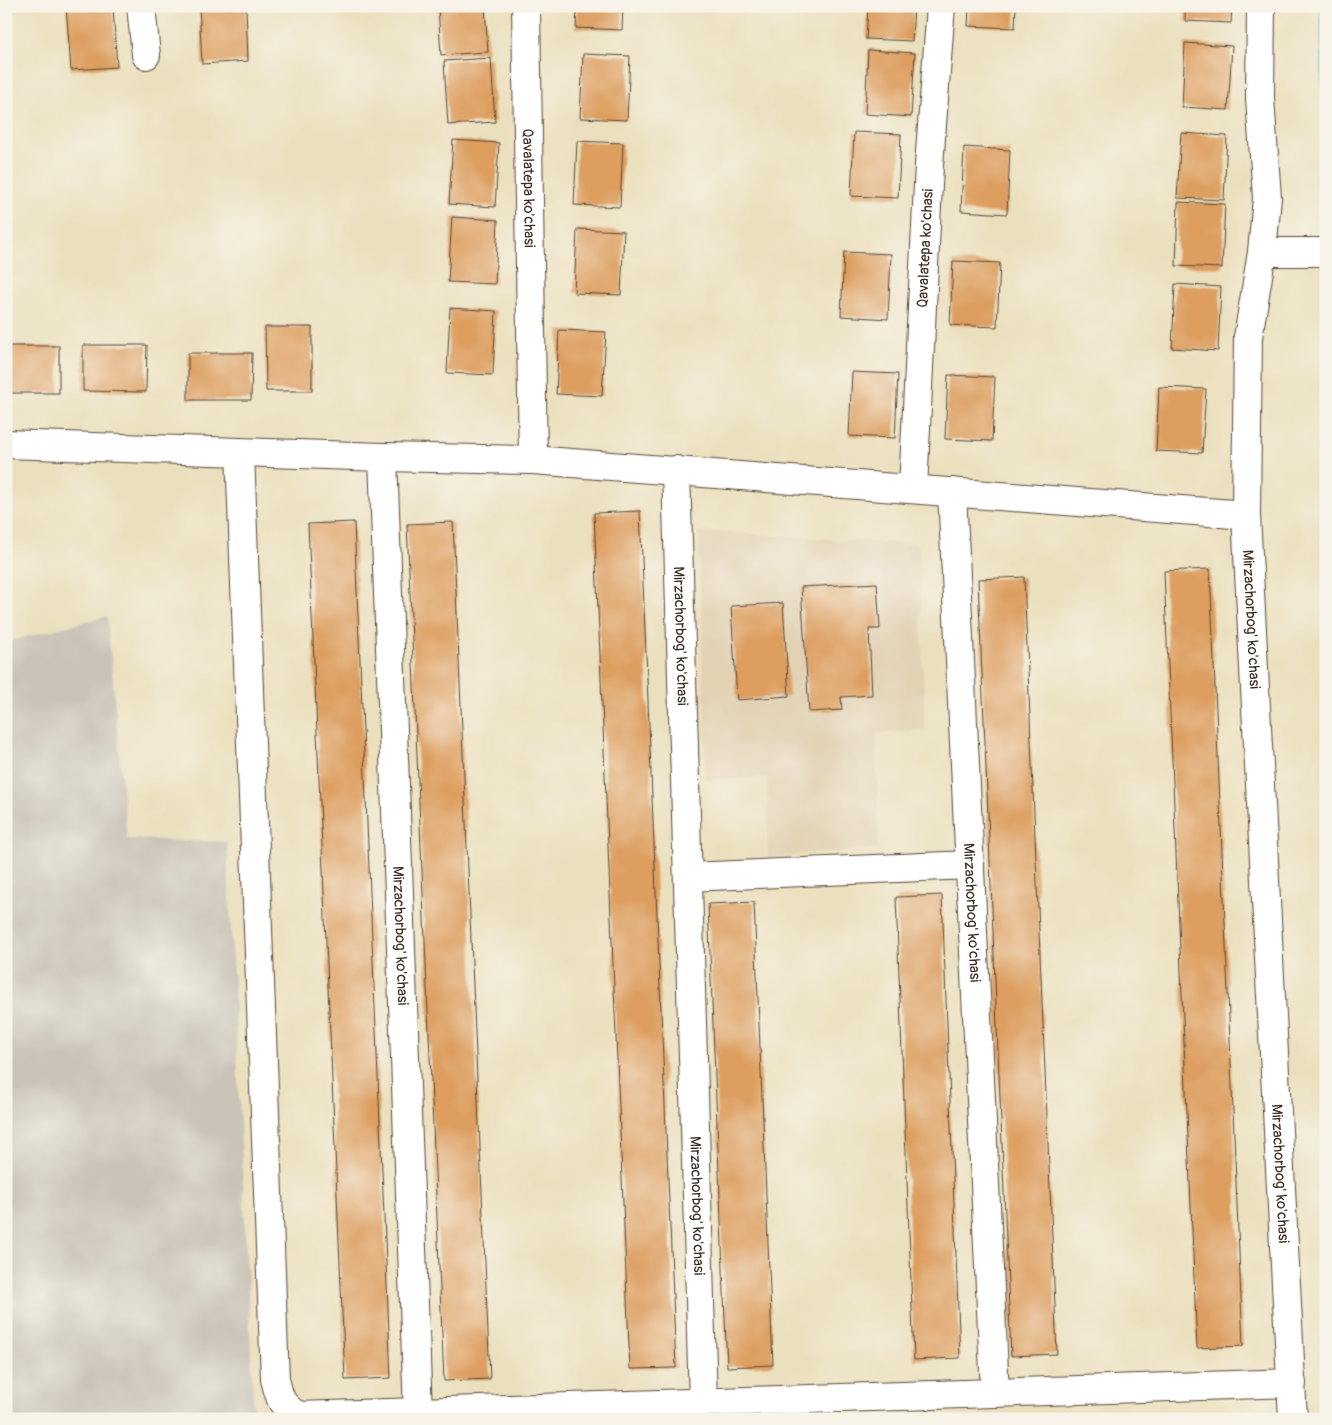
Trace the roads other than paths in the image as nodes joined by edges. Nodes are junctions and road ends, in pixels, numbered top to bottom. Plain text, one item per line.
1 (141, 6) edge
2 (526, 6) edge
3 (941, 6) edge
4 (1261, 6) edge
5 (146, 55) dead end
6 (1262, 252) junction
7 (1326, 252) edge
8 (6, 444) edge
9 (240, 452) junction
10 (383, 457) junction
11 (532, 460) junction
12 (676, 470) junction
13 (913, 489) junction
14 (952, 492) junction
15 (1246, 515) junction
16 (970, 865) junction
17 (688, 877) junction
18 (1292, 1383) junction
19 (995, 1393) junction
20 (703, 1403) junction
21 (418, 1413) junction
22 (1293, 1419) edge

1 - 5 street
2 - 11 street, Qavalatepa ko'chasi
3 - 13 street, Qavalatepa ko'chasi
4 - 6 street, Mirzachorbog' ko'chasi
6 - 7 street
6 - 15 street, Mirzachorbog' ko'chasi
8 - 9 street
9 - 10 street
9 - 21 street
10 - 11 street
10 - 21 street, Mirzachorbog' ko'chasi
11 - 12 street
12 - 13 street
12 - 17 street, Mirzachorbog' ko'chasi
13 - 14 street
14 - 15 street
14 - 16 street, Mirzachorbog' ko'chasi
15 - 18 street, Mirzachorbog' ko'chasi
16 - 17 street
16 - 19 street, Mirzachorbog' ko'chasi
17 - 20 street, Mirzachorbog' ko'chasi
18 - 19 street
18 - 22 street, Mirzachorbog' ko'chasi
19 - 20 street
20 - 21 street

